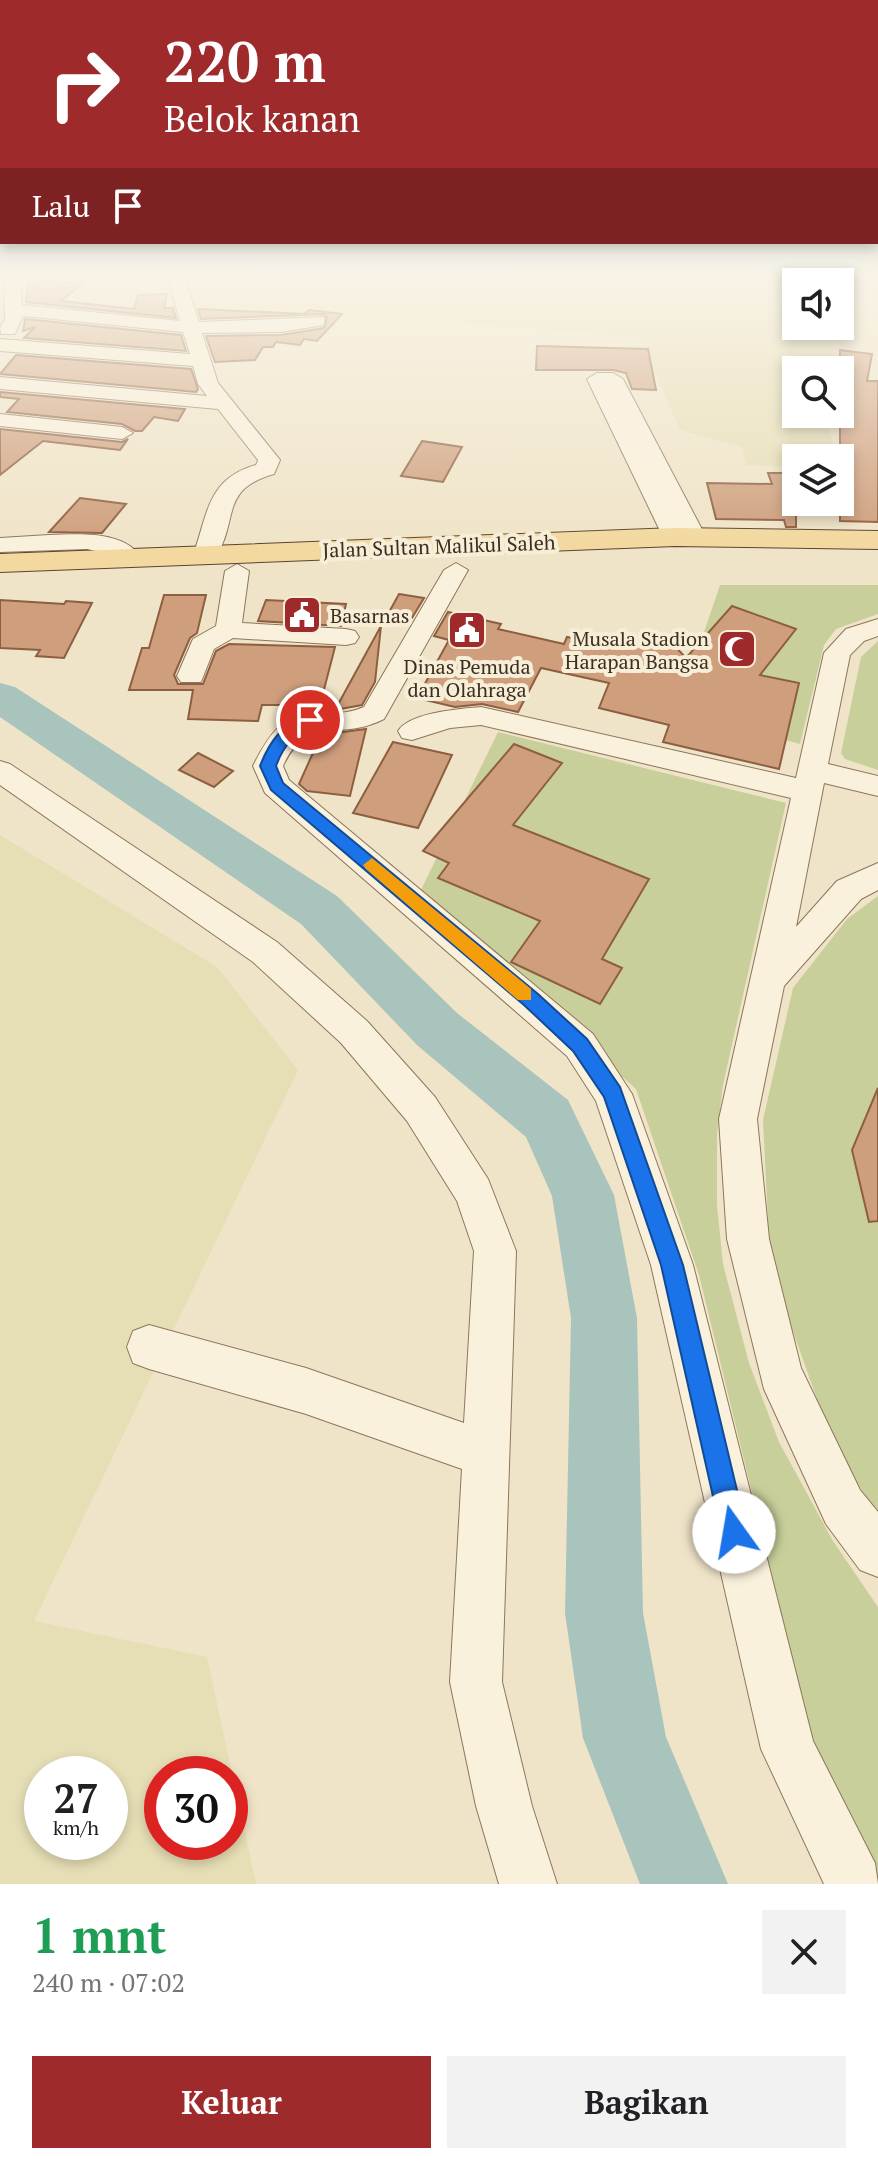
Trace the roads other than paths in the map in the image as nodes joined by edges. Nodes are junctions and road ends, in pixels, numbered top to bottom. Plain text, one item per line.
1 (203, 367) edge
2 (0, 383) edge
3 (226, 404) junction
4 (0, 420) edge
5 (122, 433) dead end
6 (684, 537) junction
7 (878, 540) edge
8 (0, 545) edge
9 (206, 553) junction
10 (128, 556) junction
11 (522, 556) junction
12 (878, 561) edge
13 (0, 563) edge
14 (456, 570) junction
15 (237, 571) junction
16 (0, 582) edge
17 (878, 627) edge
18 (228, 630) junction
19 (346, 637) dead end
20 (191, 676) dead end
21 (412, 731) dead end
22 (0, 771) edge
23 (810, 781) junction
24 (878, 786) edge
25 (878, 875) edge
26 (767, 981) junction
27 (149, 1347) dead end
28 (485, 1454) junction
29 (878, 1552) edge
30 (528, 1884) edge
31 (854, 1884) edge

1 - 3 street
2 - 3 street
3 - 9 street
4 - 5 street
6 - 6 street
6 - 7 main road, Jalan Sultan Malikul Saleh
6 - 11 main road, Jalan Sultan Malikul Saleh
8 - 10 street
9 - 10 main road, Jalan Sultan Malikul Saleh
9 - 11 main road, Jalan Sultan Malikul Saleh
10 - 13 main road, Jalan Sultan Malikul Saleh
11 - 12 main road, Jalan Sultan Malikul Saleh
11 - 14 main road, Jalan Sultan Malikul Saleh
14 - 15 main road, Jalan Sultan Malikul Saleh
14 - 31 street
15 - 16 main road, Jalan Sultan Malikul Saleh
15 - 18 street
17 - 23 street
18 - 19 street
18 - 20 street
21 - 23 street
22 - 28 street
23 - 24 street
23 - 26 street
25 - 26 street
26 - 29 street
27 - 28 street
28 - 30 street

